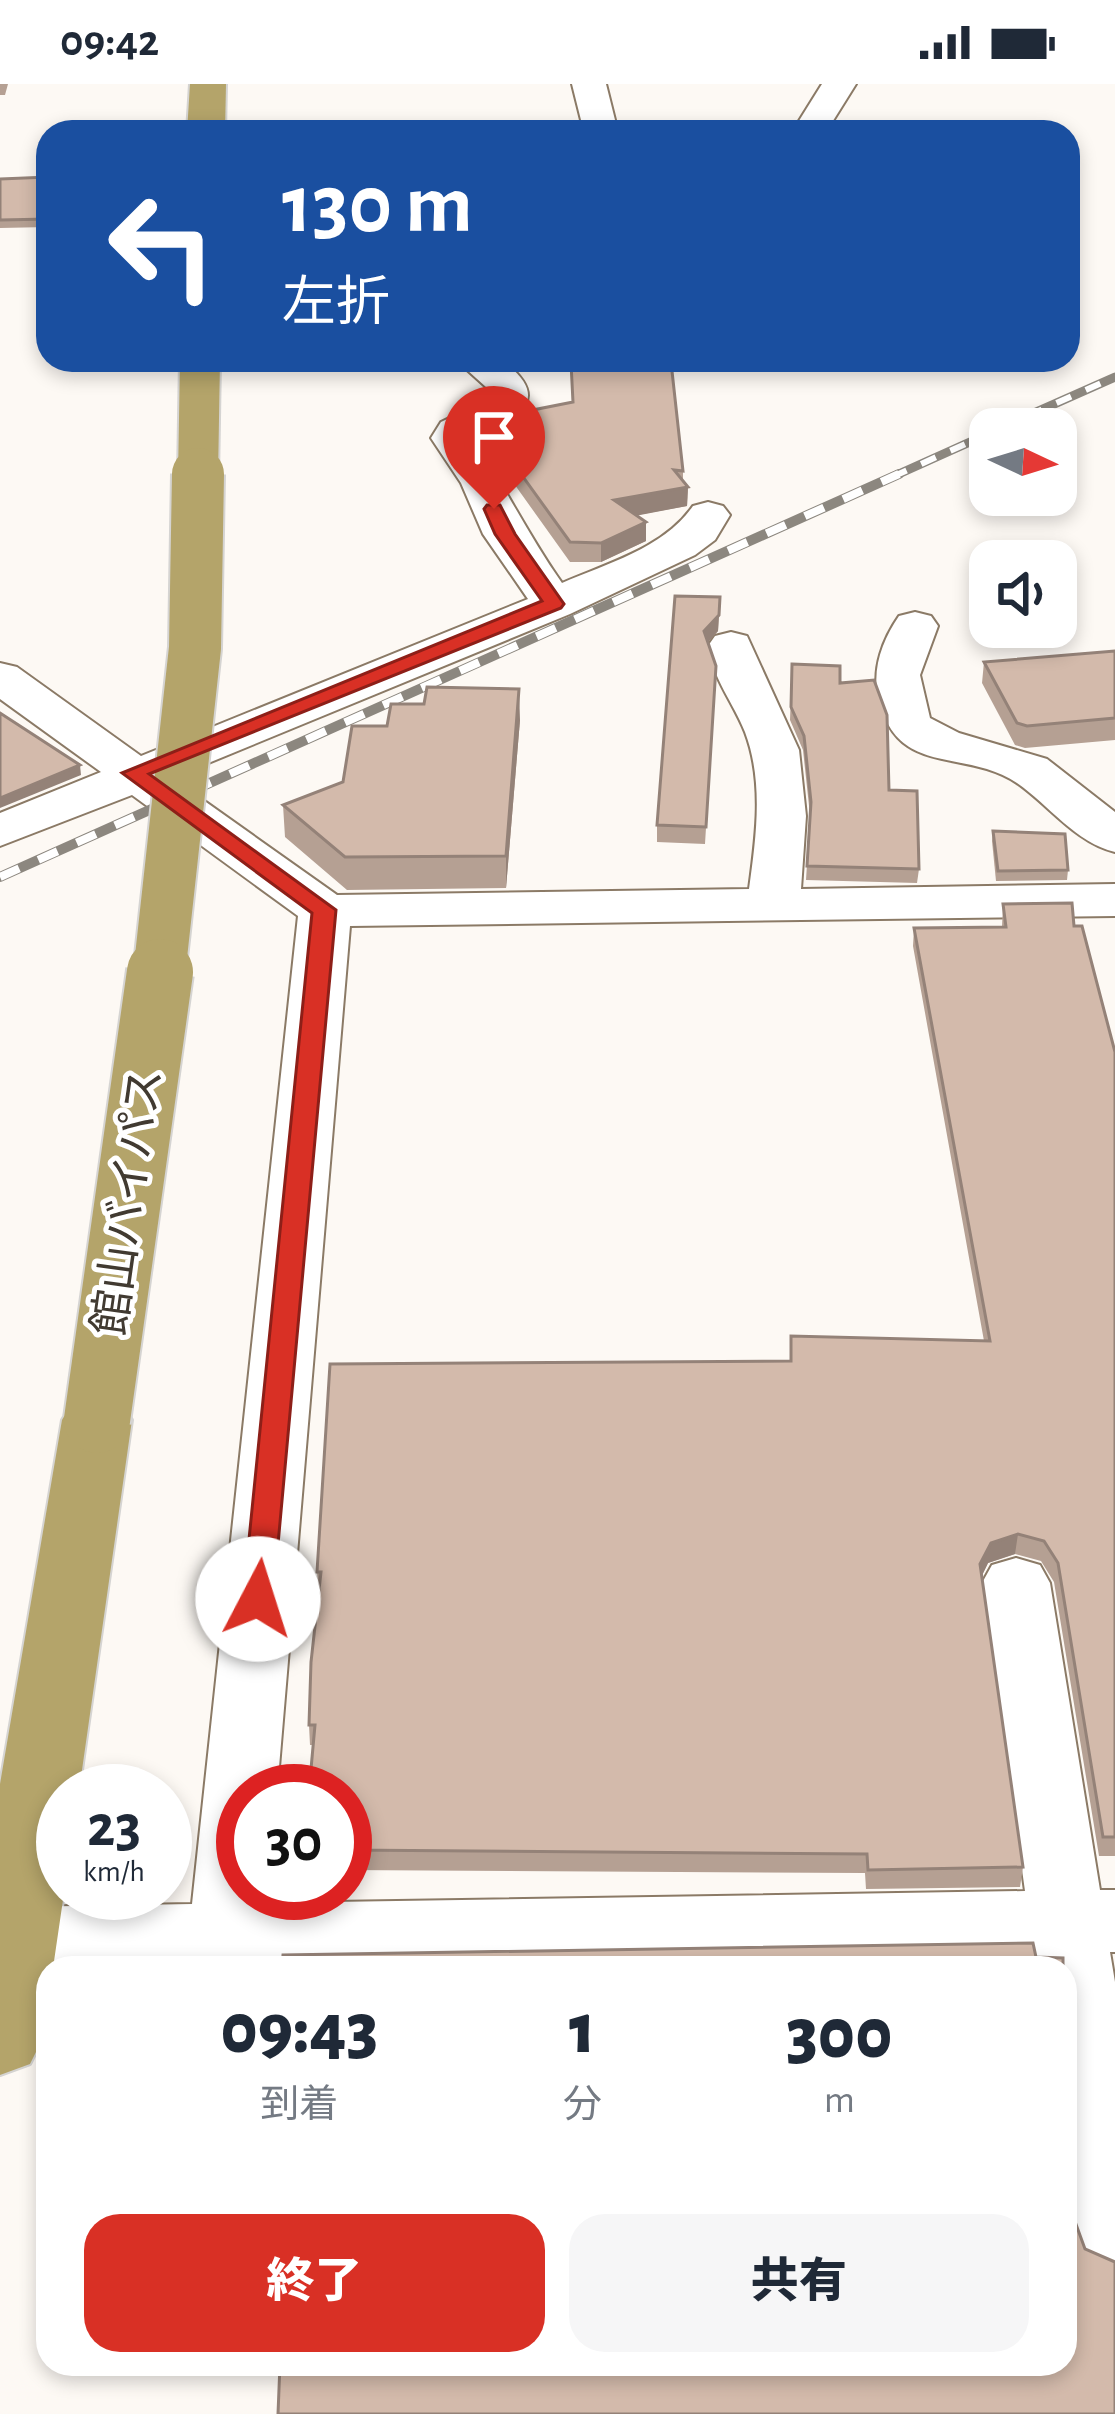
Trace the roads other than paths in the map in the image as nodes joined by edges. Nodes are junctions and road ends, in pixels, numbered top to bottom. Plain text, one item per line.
1 (208, 84) edge
2 (589, 84) edge
3 (839, 84) edge
4 (206, 120) edge
5 (599, 120) edge
6 (816, 120) edge
7 (200, 372) edge
8 (493, 372) edge
9 (708, 515) dead end
10 (554, 604) junction
11 (915, 626) dead end
12 (731, 646) dead end
13 (0, 677) edge
14 (133, 773) junction
15 (1115, 782) edge
16 (1059, 787) junction
17 (0, 831) edge
18 (1115, 837) edge
19 (1115, 900) edge
20 (773, 905) junction
21 (325, 910) junction
22 (1016, 1583) dead end
23 (1090, 1921) edge
24 (227, 1932) junction
25 (16, 1938) junction
26 (0, 2038) edge
27 (1107, 2133) edge
28 (1115, 2235) edge

1 - 4 highway
2 - 5 street
3 - 6 street
7 - 25 highway, 館山バイパス, bridge
8 - 10 street
9 - 10 street
10 - 14 street
11 - 16 street
12 - 20 street
13 - 14 street
14 - 17 street
14 - 21 street
15 - 16 street
16 - 18 street
19 - 20 street
20 - 21 street
21 - 24 street
22 - 23 street
23 - 24 street
23 - 27 street
24 - 25 street
25 - 26 highway, 館山バイパス
27 - 28 street

